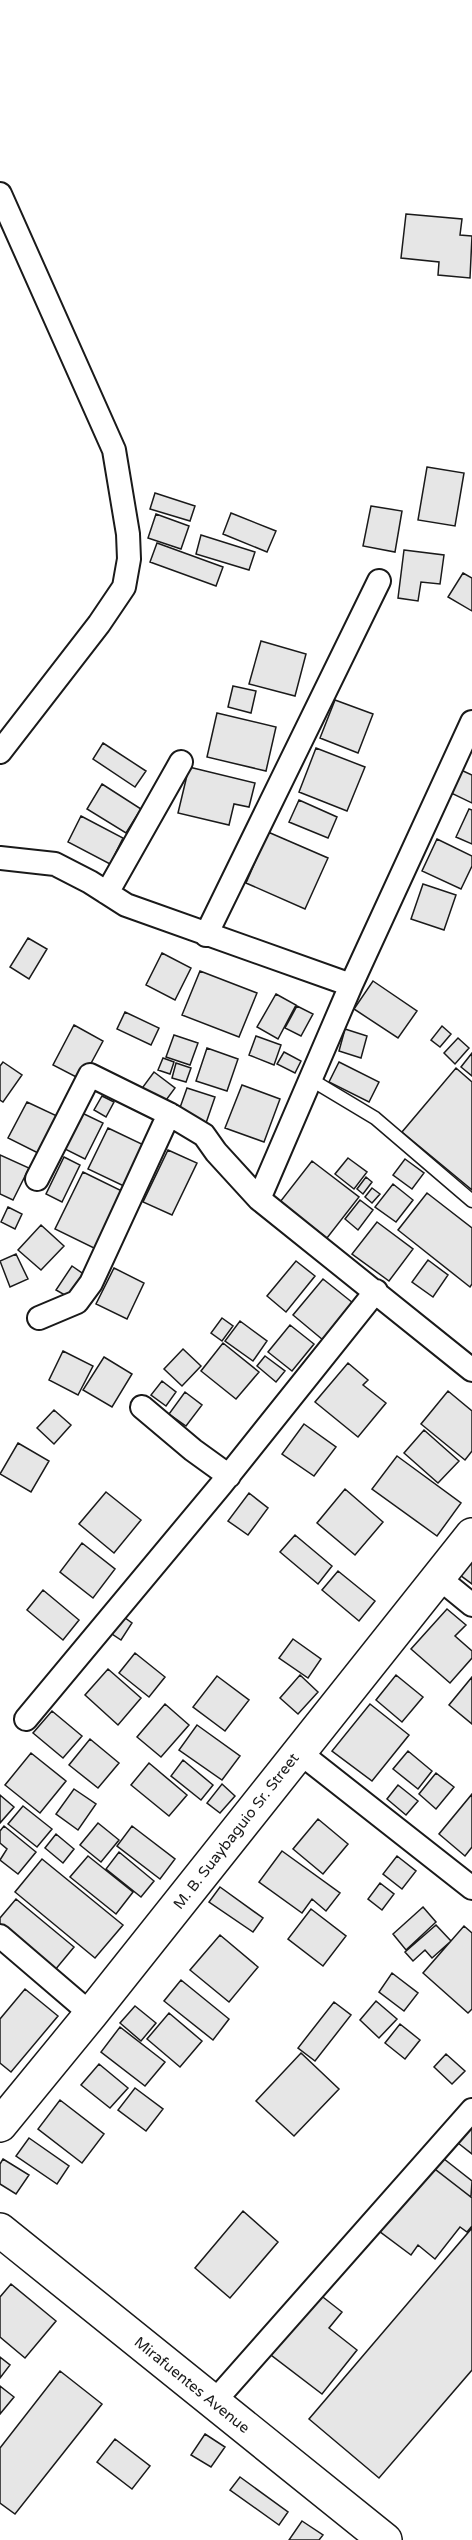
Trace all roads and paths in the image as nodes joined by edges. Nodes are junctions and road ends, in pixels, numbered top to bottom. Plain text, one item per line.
1 (0, 194) edge
2 (379, 581) dead end
3 (472, 722) edge
4 (0, 752) edge
5 (181, 762) dead end
6 (0, 858) edge
7 (107, 893) junction
8 (206, 935) junction
9 (351, 985) junction
10 (310, 1079) junction
11 (169, 1114) junction
12 (37, 1179) dead end
13 (259, 1199) junction
14 (472, 1201) edge
15 (376, 1291) junction
16 (39, 1318) dead end
17 (472, 1370) edge
18 (142, 1407) dead end
19 (229, 1476) junction
20 (472, 1535) edge
21 (439, 1578) junction
22 (472, 1605) edge
23 (26, 1719) dead end
24 (298, 1752) junction
25 (472, 1888) edge
26 (0, 1936) edge
27 (91, 2014) junction
28 (472, 2110) edge
29 (0, 2125) edge
30 (0, 2230) edge
31 (213, 2403) junction
32 (385, 2540) edge

1 - 4 street
2 - 8 street
3 - 9 street
5 - 7 street
6 - 7 street
7 - 8 street
8 - 9 street
9 - 10 street
10 - 13 street
10 - 14 lane
11 - 12 street
11 - 13 street
11 - 16 street
13 - 15 street
15 - 17 street
15 - 19 street
18 - 19 street
19 - 23 street
20 - 21 street, M. B. Suaybaguio Sr. Street
21 - 22 street
21 - 24 street, M. B. Suaybaguio Sr. Street
24 - 25 street
24 - 27 street, M. B. Suaybaguio Sr. Street
26 - 27 street
27 - 29 street, M. B. Suaybaguio Sr. Street
28 - 31 street
30 - 31 street, Mirafuentes Avenue
31 - 32 street, Mirafuentes Avenue

